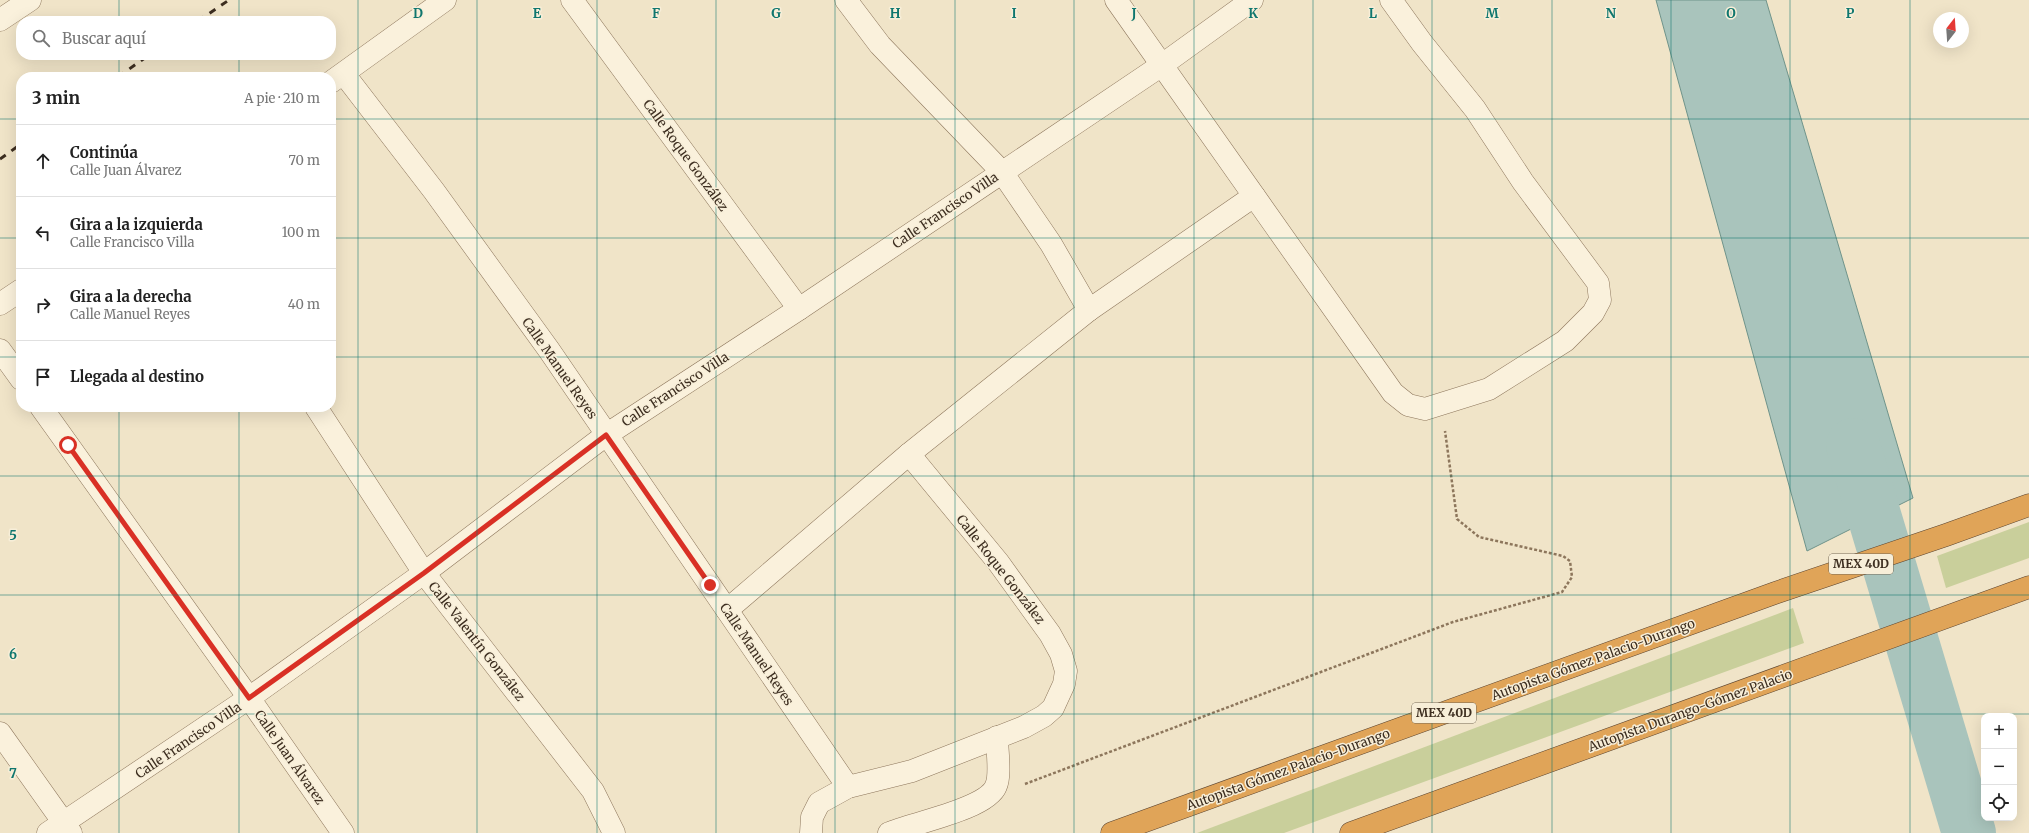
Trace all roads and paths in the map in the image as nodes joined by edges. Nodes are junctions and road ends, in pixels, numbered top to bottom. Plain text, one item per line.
1 (30, 0) edge
2 (445, 0) edge
3 (572, 0) edge
4 (846, 0) edge
5 (1116, 0) edge
6 (1252, 0) edge
7 (1391, 0) edge
8 (0, 20) edge
9 (1162, 65) junction
10 (337, 78) edge
11 (1002, 172) junction
12 (1254, 196) junction
13 (16, 293) edge
14 (0, 304) edge
15 (799, 309) junction
16 (1089, 310) junction
17 (0, 350) edge
18 (16, 372) edge
19 (1441, 405) junction
20 (45, 412) edge
21 (319, 412) edge
22 (606, 435) junction
23 (909, 454) junction
24 (2029, 505) edge
25 (424, 573) junction
26 (2029, 587) edge
27 (727, 610) junction
28 (249, 698) junction
29 (0, 732) edge
30 (997, 737) junction
31 (848, 787) junction
32 (989, 797) junction
33 (61, 830) edge
34 (343, 833) edge
35 (614, 833) edge
36 (811, 833) edge
37 (889, 833) edge
38 (1112, 833) edge
39 (1351, 833) edge

1 - 8 street
2 - 10 street
3 - 15 street, Calle Roque González
4 - 11 street
5 - 9 street
6 - 9 street, Calle Francisco Villa
7 - 19 street
9 - 11 street, Calle Francisco Villa
9 - 12 street
10 - 22 street, Calle Manuel Reyes
11 - 15 street, Calle Francisco Villa
11 - 16 street
12 - 16 street
12 - 19 street
13 - 14 street
15 - 22 street, Calle Francisco Villa
16 - 23 street
17 - 18 street
19 - 32 path
20 - 28 street, Calle Juan Álvarez
21 - 25 street, Calle Valentín González
22 - 25 street, Calle Francisco Villa
22 - 27 street, Calle Manuel Reyes
23 - 27 street
23 - 30 street, Calle Roque González
24 - 38 highway, Autopista Gómez Palacio-Durango / MEX 40D
25 - 28 street, Calle Francisco Villa
25 - 35 street, Calle Valentín González
26 - 39 highway, Autopista Durango-Gómez Palacio
27 - 31 street, Calle Manuel Reyes
28 - 33 street, Calle Francisco Villa
28 - 34 street, Calle Juan Álvarez
29 - 33 street
30 - 31 street, Calle Roque González
30 - 32 street
31 - 36 street, Calle Roque González
32 - 37 street

